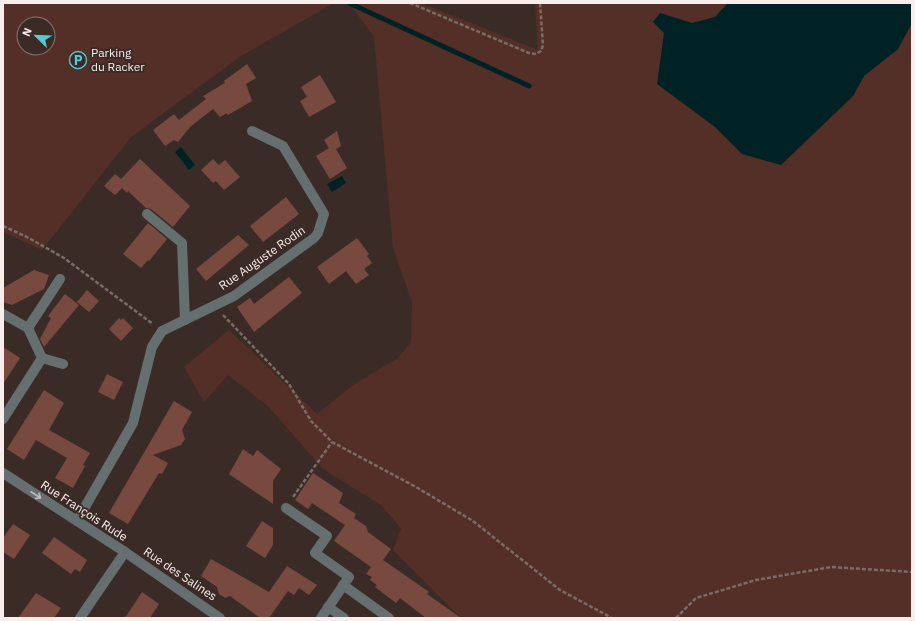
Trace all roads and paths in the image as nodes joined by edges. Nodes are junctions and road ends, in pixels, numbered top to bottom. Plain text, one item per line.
1 (410, 3) edge
2 (540, 3) edge
3 (252, 131) dead end
4 (147, 214) dead end
5 (3, 226) edge
6 (60, 279) dead end
7 (214, 306) junction
8 (3, 314) edge
9 (185, 320) junction
10 (28, 328) junction
11 (162, 331) junction
12 (42, 358) junction
13 (63, 364) dead end
14 (3, 419) edge
15 (332, 442) junction
16 (3, 473) edge
17 (286, 508) joint
18 (77, 521) junction
19 (125, 552) junction
20 (912, 572) edge
21 (343, 585) junction
22 (328, 606) junction
23 (80, 618) edge
24 (220, 618) edge
25 (320, 618) edge
26 (344, 618) edge
27 (389, 618) edge
28 (612, 618) edge
29 (676, 618) edge

1 - 2 path
3 - 7 street, Rue Auguste Rodin
4 - 9 street
5 - 11 path
6 - 10 street
7 - 9 street, Rue Auguste Rodin
7 - 15 path
8 - 10 street
9 - 11 street, Rue Auguste Rodin
10 - 12 street
11 - 18 street
12 - 13 street
12 - 14 street
15 - 17 path
15 - 28 path
16 -> 18 street, Rue François Rude
17 - 21 street
18 - 19 street, Rue François Rude
19 - 23 street, Rue François Rude
19 - 24 street, Rue des Salines
20 - 29 path
21 - 22 street
21 - 27 street
22 - 25 street
22 - 26 street

